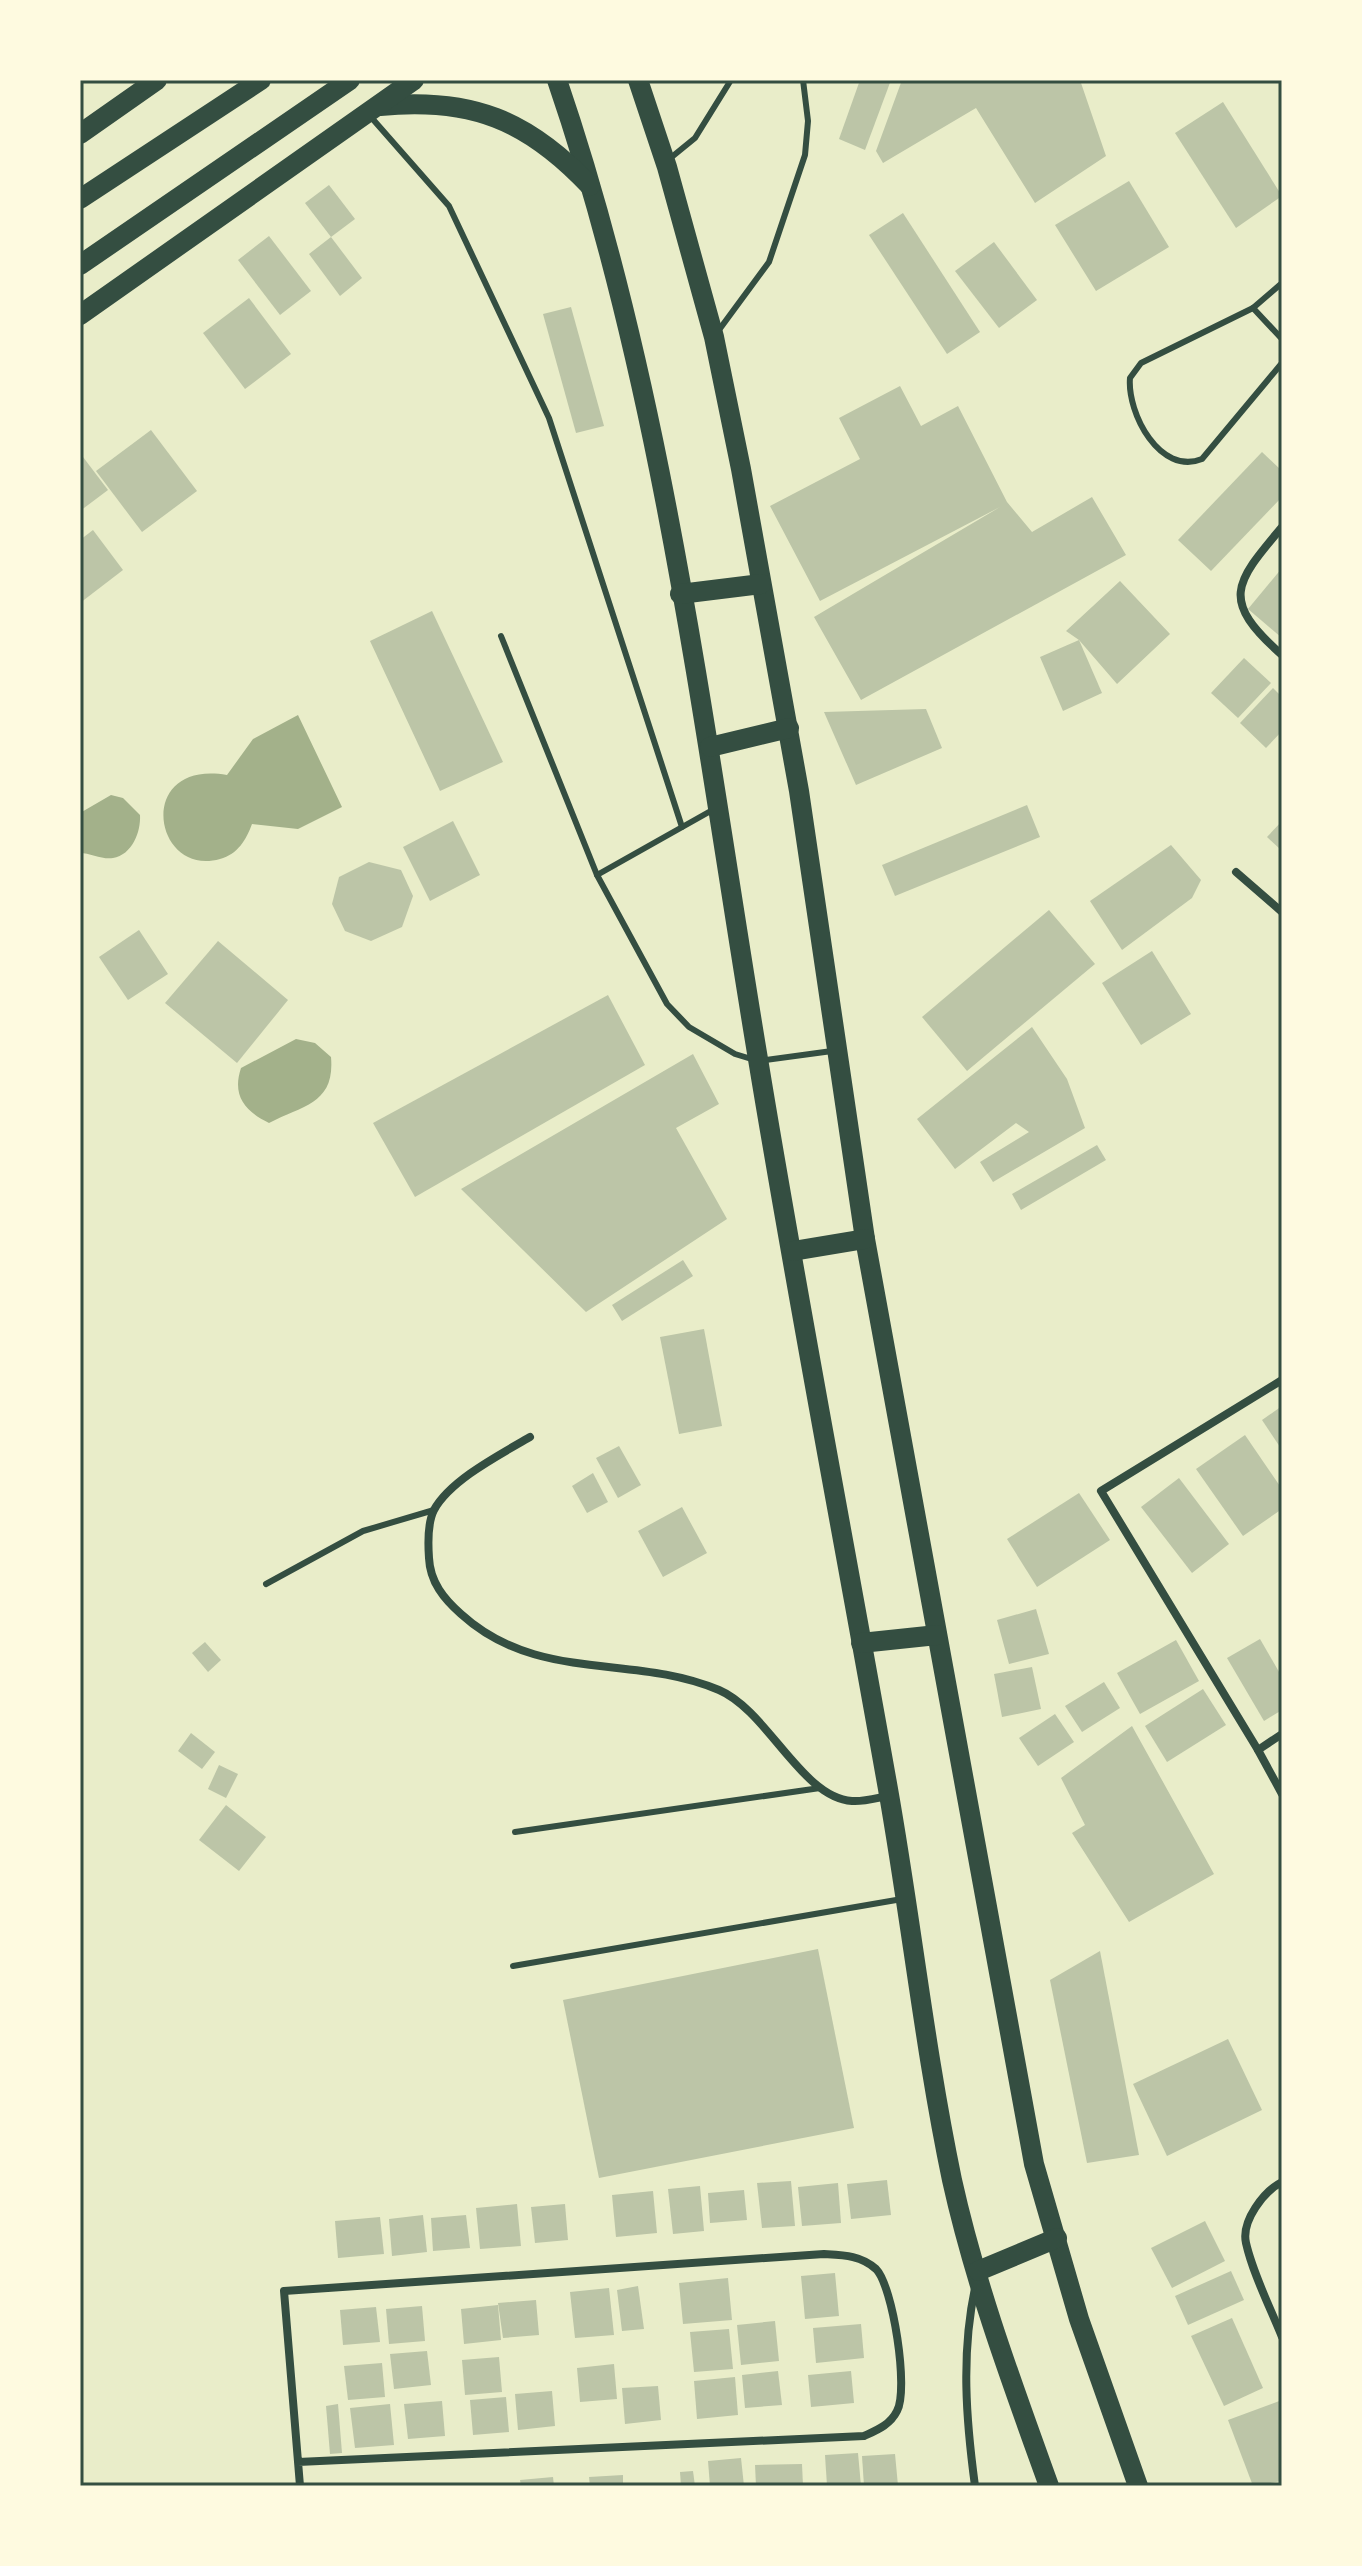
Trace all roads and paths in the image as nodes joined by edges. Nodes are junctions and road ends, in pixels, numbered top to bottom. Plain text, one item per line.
1 (157, 80) edge
2 (261, 80) edge
3 (350, 80) edge
4 (557, 80) edge
5 (638, 80) edge
6 (731, 80) edge
7 (803, 80) edge
8 (405, 86) edge
9 (372, 110) junction
10 (80, 134) edge
11 (665, 162) junction
12 (596, 192) junction
13 (80, 199) edge
14 (80, 265) edge
15 (1282, 283) edge
16 (1253, 308) junction
17 (80, 315) edge
18 (714, 337) junction
19 (1282, 339) edge
20 (1282, 363) edge
21 (1282, 527) edge
22 (761, 584) junction
23 (680, 594) junction
24 (501, 636) dead end
25 (1279, 652) edge
26 (789, 728) junction
27 (710, 747) junction
28 (719, 806) junction
29 (682, 827) junction
30 (1236, 872) dead end
31 (597, 875) junction
32 (1282, 912) edge
33 (838, 1050) junction
34 (758, 1061) junction
35 (865, 1239) junction
36 (793, 1251) junction
37 (1282, 1380) edge
38 (530, 1437) dead end
39 (434, 1510) junction
40 (266, 1584) dead end
41 (937, 1635) junction
42 (861, 1643) junction
43 (1282, 1734) edge
44 (1258, 1750) junction
45 (820, 1788) junction
46 (1282, 1794) edge
47 (889, 1796) junction
48 (515, 1832) dead end
49 (905, 1898) junction
50 (513, 1966) dead end
51 (1282, 2182) edge
52 (1057, 2238) junction
53 (978, 2271) junction
54 (1282, 2337) edge
55 (298, 2462) junction
56 (300, 2486) edge
57 (975, 2486) edge
58 (1049, 2486) edge
59 (1138, 2486) edge

1 - 10 main road
2 - 13 main road
3 - 14 main road
4 - 12 main road
5 - 11 main road
6 - 11 lane
7 - 18 lane
8 - 9 main road
9 - 12 main road
9 - 17 main road
9 - 29 lane
11 - 18 main road
12 - 23 main road
15 - 16 lane
16 - 19 lane
16 - 20 lane
18 - 22 main road
21 - 25 street
22 - 23 main road
22 - 26 main road
23 - 27 main road
24 - 31 lane
26 - 27 main road
26 - 33 main road
27 - 28 main road
28 - 29 lane
28 - 34 main road
29 - 31 lane
30 - 32 street
31 - 34 lane
33 - 34 lane
33 - 35 main road
34 - 36 main road
35 - 36 main road
35 - 41 main road
36 - 42 main road
37 - 44 street
38 - 39 street
39 - 40 lane
39 - 45 street
41 - 42 main road
41 - 52 main road
42 - 47 main road
43 - 44 street
44 - 46 street
45 - 47 street
45 - 48 lane
47 - 49 main road
49 - 50 lane
49 - 53 main road
51 - 54 street
52 - 53 main road
52 - 59 main road
53 - 57 street
53 - 58 main road
55 - 55 street
55 - 56 street

